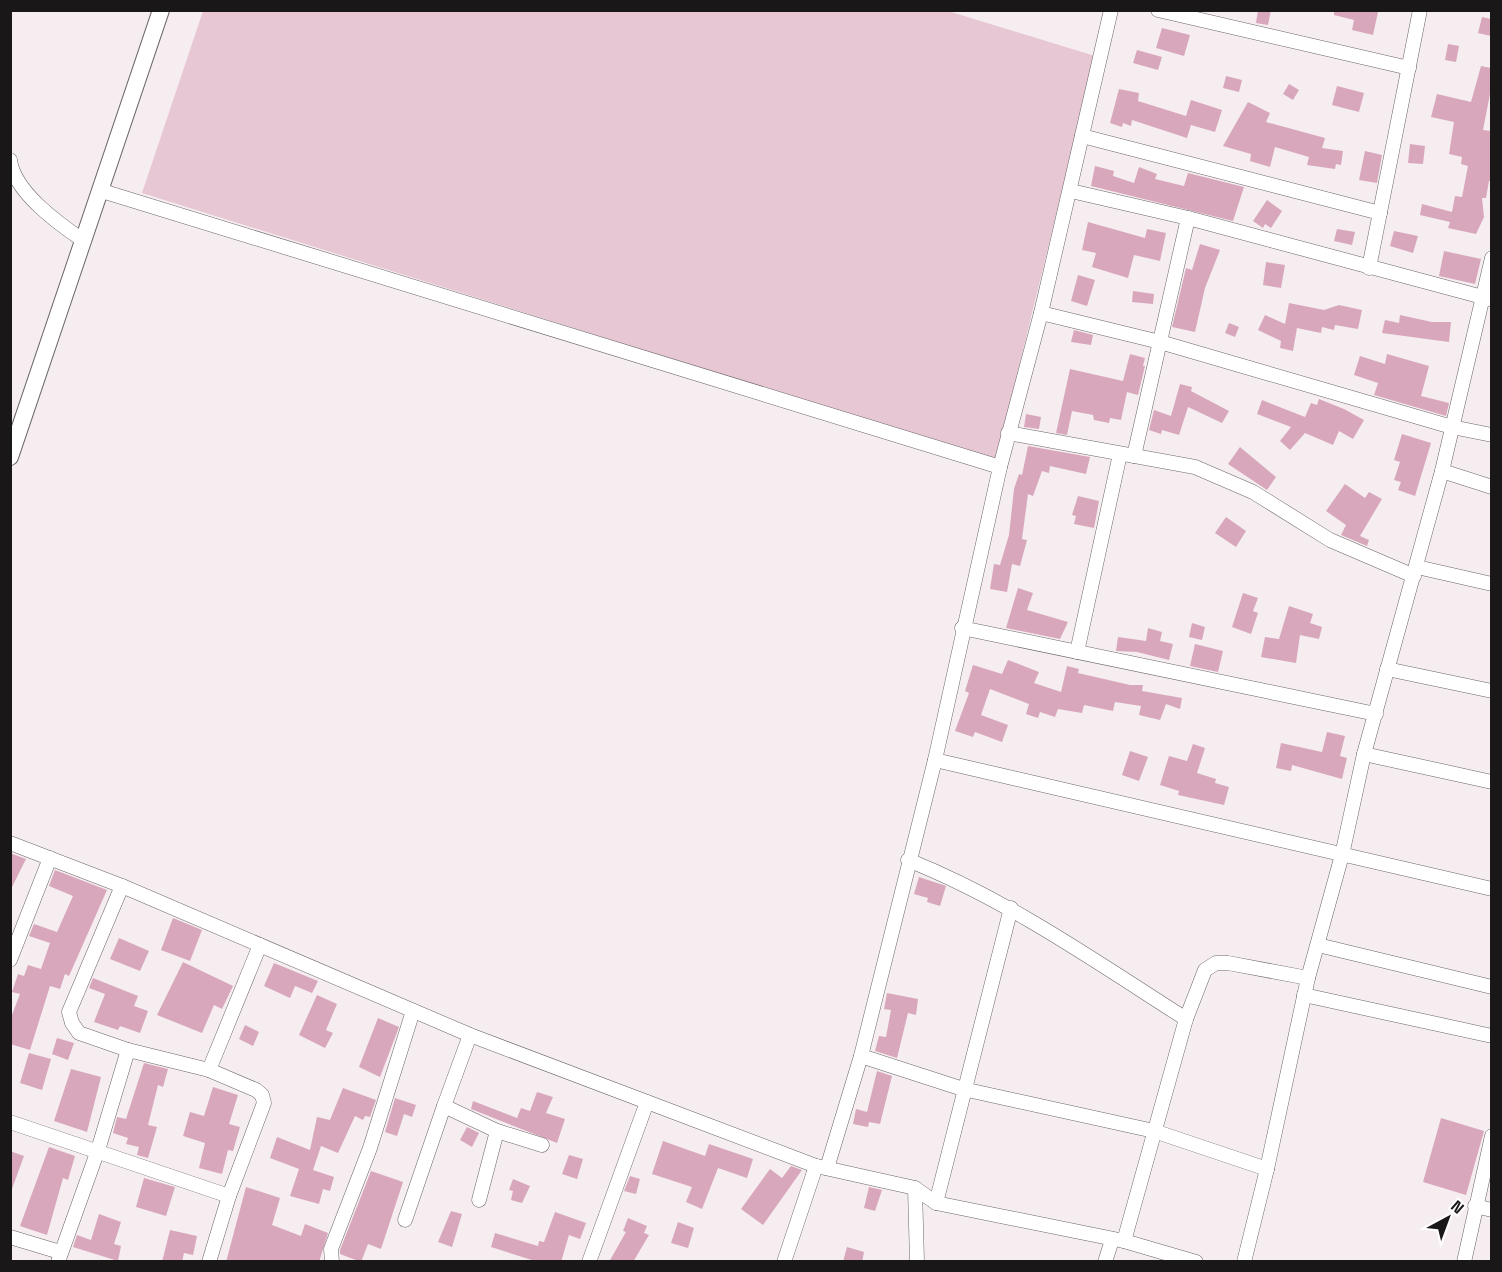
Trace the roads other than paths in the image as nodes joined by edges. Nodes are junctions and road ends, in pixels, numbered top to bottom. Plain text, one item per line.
1 (161, 10) edge
2 (1111, 10) edge
3 (1158, 10) edge
4 (1420, 10) edge
5 (1409, 68) junction
6 (1082, 136) junction
7 (12, 168) edge
8 (102, 191) junction
9 (1071, 191) junction
10 (1380, 213) junction
11 (1188, 218) junction
12 (84, 241) junction
13 (1491, 258) edge
14 (1369, 268) junction
15 (1487, 298) edge
16 (1041, 313) junction
17 (1160, 342) junction
18 (16, 423) edge
19 (1452, 427) junction
20 (1008, 433) junction
21 (1491, 435) edge
22 (1120, 454) junction
23 (1134, 456) junction
24 (10, 457) edge
25 (1000, 467) junction
26 (1442, 471) junction
27 (1491, 487) edge
28 (1415, 571) junction
29 (1491, 584) edge
30 (962, 628) junction
31 (1077, 652) junction
32 (1387, 669) junction
33 (1491, 691) edge
34 (1376, 714) junction
35 (1364, 754) junction
36 (934, 760) junction
37 (1491, 782) edge
38 (10, 843) edge
39 (1342, 855) junction
40 (50, 858) junction
41 (908, 860) junction
42 (122, 886) junction
43 (1491, 889) edge
44 (1011, 908) junction
45 (260, 945) junction
46 (1318, 945) junction
47 (10, 960) edge
48 (1308, 978) junction
49 (1491, 987) edge
50 (1304, 995) junction
51 (413, 1011) junction
52 (1186, 1019) junction
53 (470, 1035) junction
54 (1491, 1036) edge
55 (128, 1050) junction
56 (861, 1056) junction
57 (208, 1070) junction
58 (963, 1089) junction
59 (647, 1102) junction
60 (444, 1106) junction
61 (10, 1122) edge
62 (497, 1131) junction
63 (1154, 1131) junction
64 (1491, 1136) edge
65 (542, 1145) dead end
66 (98, 1150) junction
67 (822, 1167) junction
68 (1267, 1169) junction
69 (915, 1188) junction
70 (229, 1197) junction
71 (479, 1200) dead end
72 (936, 1203) junction
73 (1475, 1206) junction
74 (1491, 1210) edge
75 (405, 1220) dead end
76 (10, 1237) edge
77 (1118, 1240) junction
78 (59, 1257) edge
79 (209, 1262) edge
80 (332, 1262) edge
81 (589, 1262) edge
82 (784, 1262) edge
83 (917, 1262) edge
84 (1105, 1262) edge
85 (1196, 1262) edge
86 (1244, 1262) edge
87 (1464, 1262) edge

1 - 8 main road
2 - 6 street
3 - 5 street
4 - 5 street
5 - 10 street
6 - 9 street
6 - 10 street
7 - 12 street
8 - 12 main road
8 - 25 street
9 - 11 street
9 - 16 street
10 - 14 street
11 - 14 street
11 - 17 street
12 - 18 main road
13 - 15 street
14 - 15 street
15 - 19 street
16 - 17 street
16 - 20 street
17 - 19 street
17 - 23 street
18 - 24 main road
19 - 21 street
19 - 26 street
20 - 22 street
20 - 25 street
22 - 23 street
22 - 31 street
23 - 28 street
25 - 30 street
26 - 27 street
26 - 28 street
28 - 29 street
28 - 32 street
30 - 31 street
30 - 36 street
31 - 34 street
32 - 33 street
32 - 34 street
34 - 35 street
35 - 37 street
35 - 39 street
36 - 39 street
36 - 41 street
38 - 40 street
39 - 43 street
39 - 46 street
40 - 42 street
40 - 47 street
41 - 44 street
41 - 56 street
42 - 45 street
42 - 55 street
44 - 52 street
44 - 58 street
45 - 51 street
45 - 57 street
46 - 48 street
46 - 49 street
48 - 50 street
48 - 52 street
50 - 54 street
50 - 68 street
51 - 53 street
51 - 80 street
52 - 63 street
53 - 59 street
53 - 60 street
55 - 57 street
55 - 66 street
56 - 58 street
56 - 67 street
57 - 70 street
58 - 63 street
58 - 72 street
59 - 67 street
59 - 81 street
60 - 62 street
60 - 75 street
61 - 66 street
62 - 65 street
62 - 71 street
63 - 68 street
63 - 77 street
64 - 73 street
66 - 70 street
66 - 78 street
67 - 69 street
67 - 82 street
68 - 86 street
69 - 72 street
69 - 83 street
70 - 79 street
72 - 77 street
73 - 74 street
73 - 87 street
76 - 78 street
77 - 84 street
77 - 85 street

